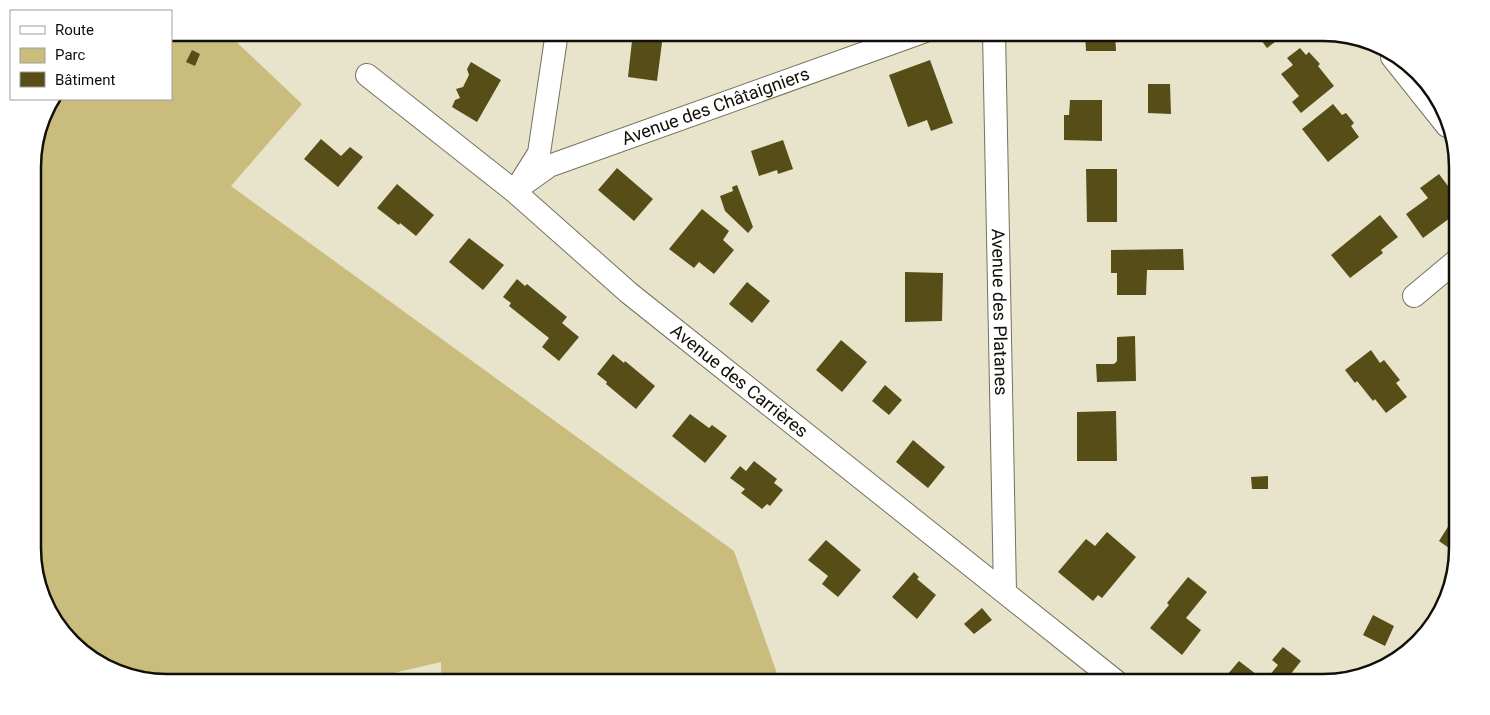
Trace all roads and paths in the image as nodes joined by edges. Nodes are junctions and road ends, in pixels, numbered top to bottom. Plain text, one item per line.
1 (897, 41) edge
2 (994, 41) edge
3 (556, 42) edge
4 (1401, 69) edge
5 (367, 75) dead end
6 (1437, 114) edge
7 (514, 191) junction
8 (1449, 267) edge
9 (1414, 296) dead end
10 (1005, 592) junction
11 (1106, 673) edge

1 - 7 street, Avenue des Châtaigniers
2 - 10 street, Avenue des Platanes
3 - 7 street
4 - 6 street
5 - 7 street, Avenue des Carrières
7 - 10 street, Avenue des Carrières
8 - 9 street
10 - 11 street, Avenue des Carrières

